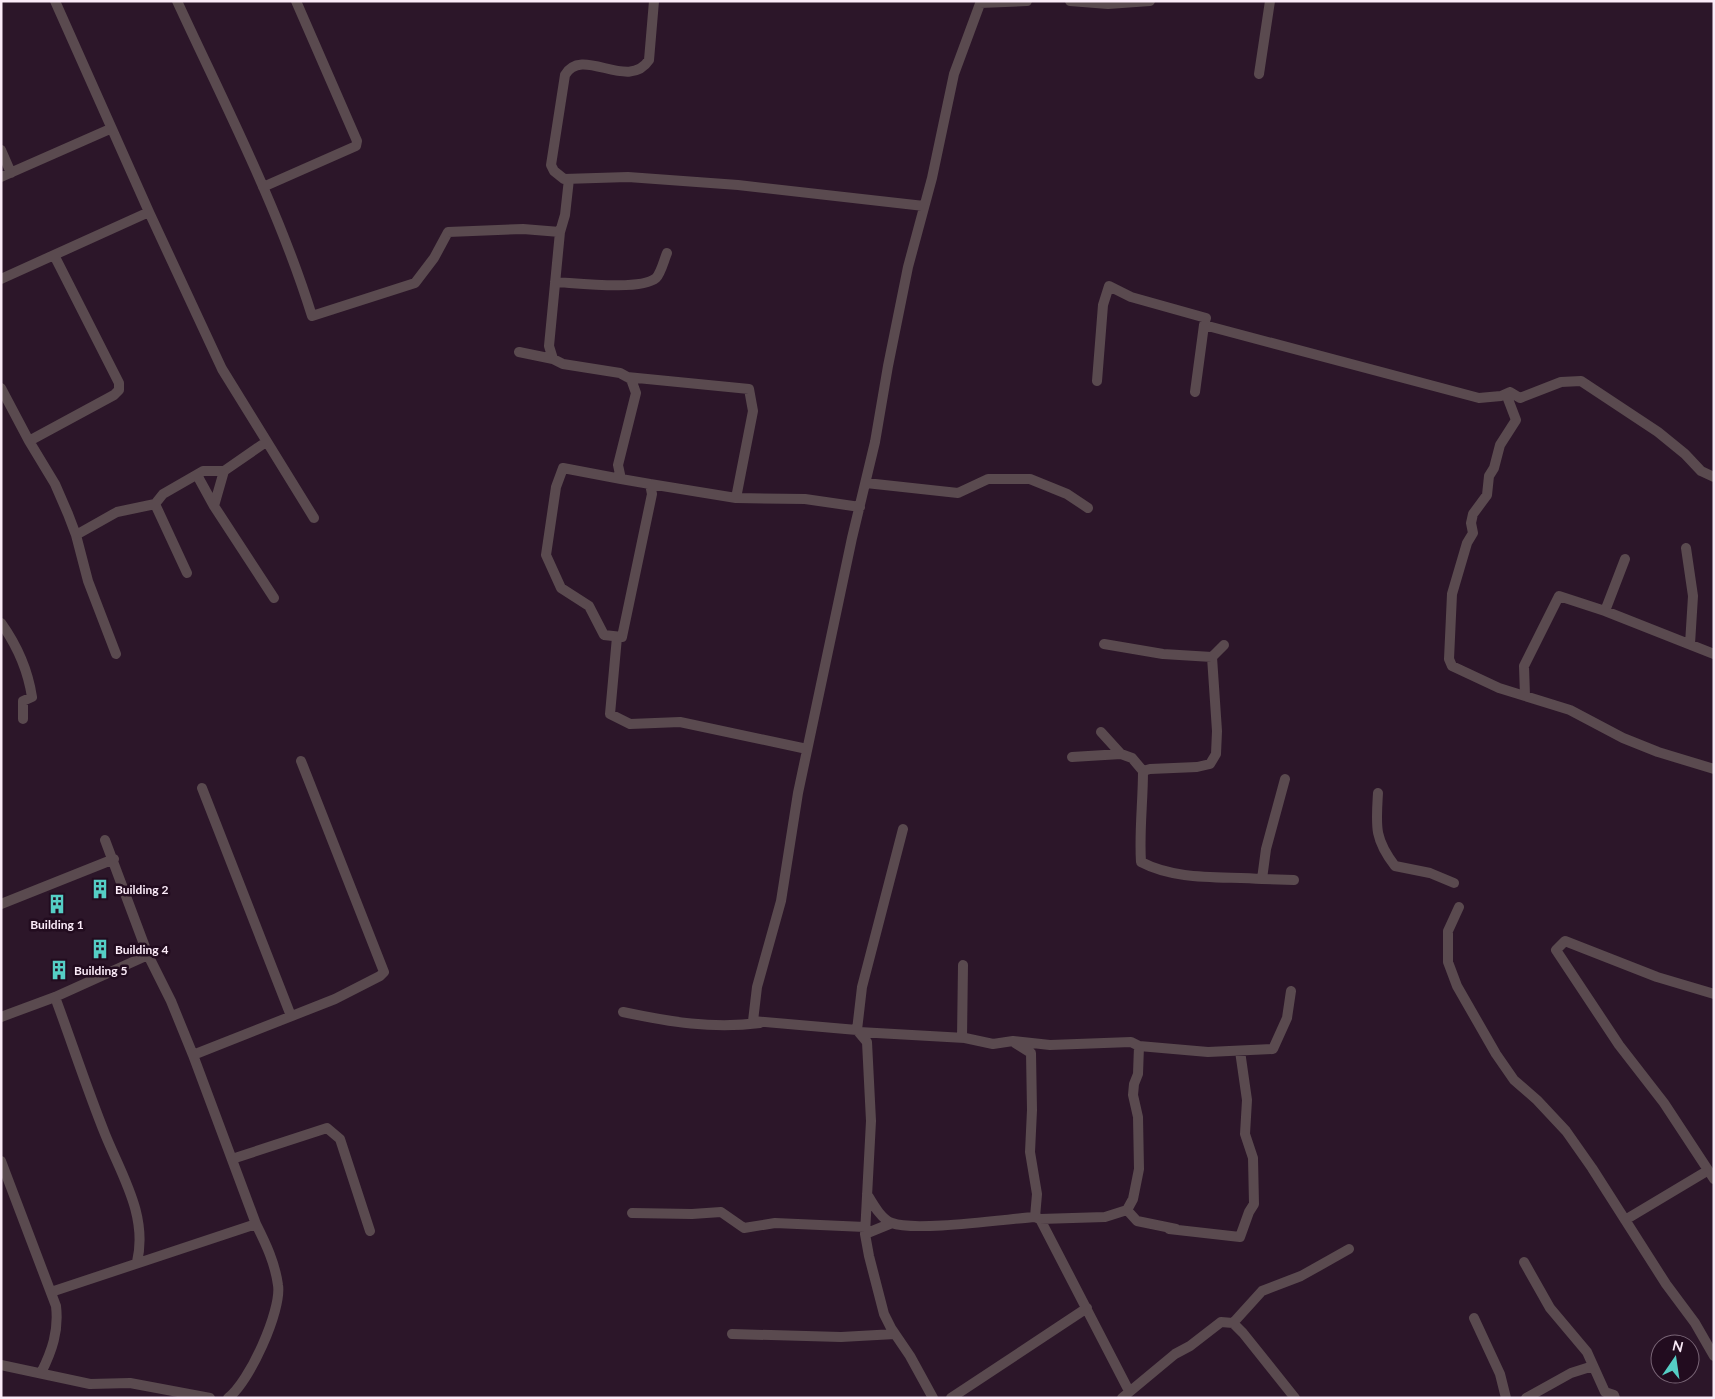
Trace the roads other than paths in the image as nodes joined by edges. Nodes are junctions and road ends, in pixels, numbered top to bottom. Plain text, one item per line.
1 (55, 1) edge
2 (177, 1) edge
3 (296, 1) edge
4 (654, 1) edge
5 (1027, 1) edge
6 (1070, 1) edge
7 (1150, 1) edge
8 (1270, 1) edge
9 (980, 2) edge
10 (1259, 74) dead end
11 (110, 129) junction
12 (1, 150) edge
13 (6, 175) edge
14 (569, 179) junction
15 (263, 187) junction
16 (924, 206) junction
17 (149, 212) junction
18 (560, 232) junction
19 (667, 253) dead end
20 (54, 255) junction
21 (1, 279) edge
22 (555, 282) junction
23 (1204, 325) junction
24 (519, 352) dead end
25 (553, 360) junction
26 (626, 377) junction
27 (1097, 381) dead end
28 (1, 388) edge
29 (1195, 392) dead end
30 (1510, 392) junction
31 (29, 441) junction
32 (266, 442) junction
33 (224, 471) junction
34 (197, 475) junction
35 (1714, 477) edge
36 (621, 479) junction
37 (866, 483) junction
38 (650, 484) junction
39 (736, 498) junction
40 (156, 504) junction
41 (214, 506) junction
42 (860, 507) junction
43 (1088, 508) dead end
44 (314, 518) dead end
45 (76, 535) junction
46 (1686, 548) dead end
47 (1625, 559) dead end
48 (187, 573) dead end
49 (274, 598) dead end
50 (1605, 611) junction
51 (1, 623) edge
52 (616, 637) junction
53 (1104, 644) dead end
54 (1690, 644) junction
55 (1224, 645) dead end
56 (116, 654) dead end
57 (1714, 654) edge
58 (1212, 657) junction
59 (1525, 696) junction
60 (22, 719) dead end
61 (1101, 732) dead end
62 (807, 749) junction
63 (1121, 754) junction
64 (1072, 756) dead end
65 (301, 761) dead end
66 (1714, 769) edge
67 (1143, 771) junction
68 (1286, 779) dead end
69 (202, 788) dead end
70 (1378, 793) dead end
71 (903, 829) dead end
72 (105, 840) dead end
73 (114, 859) junction
74 (1262, 878) junction
75 (1294, 880) dead end
76 (1454, 883) dead end
77 (1, 904) edge
78 (1459, 907) dead end
79 (148, 955) junction
80 (964, 965) dead end
81 (1291, 991) dead end
82 (1714, 994) edge
83 (55, 997) junction
84 (623, 1012) dead end
85 (291, 1016) junction
86 (1, 1017) edge
87 (760, 1023) junction
88 (858, 1031) junction
89 (962, 1038) junction
90 (1013, 1041) junction
91 (1139, 1046) junction
92 (1240, 1051) junction
93 (193, 1055) junction
94 (232, 1159) junction
95 (1, 1161) edge
96 (1710, 1175) edge
97 (867, 1194) junction
98 (1127, 1210) junction
99 (632, 1213) dead end
100 (1038, 1218) junction
101 (1625, 1220) junction
102 (892, 1223) junction
103 (256, 1224) junction
104 (370, 1231) dead end
105 (865, 1231) junction
106 (1349, 1249) dead end
107 (137, 1262) junction
108 (1524, 1262) dead end
109 (51, 1292) junction
110 (1087, 1308) junction
111 (1474, 1318) dead end
112 (1233, 1323) junction
113 (732, 1334) dead end
114 (895, 1334) junction
115 (1714, 1356) edge
116 (1592, 1364) junction
117 (1, 1365) edge
118 (41, 1373) junction
119 (1125, 1395) edge
120 (1506, 1397) edge
121 (210, 1398) edge
122 (228, 1398) edge
123 (933, 1398) edge
124 (951, 1398) edge
125 (1295, 1398) edge
126 (1526, 1398) edge
127 (1614, 1398) edge

1 - 11 street
2 - 15 street
3 - 15 street
4 - 14 street
5 - 9 street
6 - 7 street
8 - 10 street
9 - 16 street
11 - 13 street
11 - 17 street
12 - 13 street
14 - 16 street
14 - 18 street
15 - 18 street
16 - 37 street
17 - 20 street
17 - 32 street
18 - 22 street
19 - 22 street
20 - 21 street
20 - 31 street
22 - 25 street
23 - 27 street
23 - 29 street
23 - 30 street
24 - 25 street
25 - 26 street
26 - 36 street
26 - 39 street
28 - 31 street
30 - 35 street
30 - 59 street
31 - 45 street
32 - 33 street
32 - 44 street
33 - 34 street
33 - 41 street
34 - 40 street
34 - 41 street
36 - 38 street
36 - 52 street
37 - 42 street
37 - 43 street
38 - 39 street
38 - 52 street
39 - 42 street
40 - 45 street
40 - 48 street
41 - 49 street
42 - 62 street
45 - 56 street
46 - 54 street
47 - 50 street
50 - 54 street
50 - 59 street
51 - 60 street
52 - 62 street
53 - 58 street
54 - 57 street
55 - 58 street
58 - 67 street
59 - 66 street
61 - 63 street
62 - 87 street
63 - 64 street
63 - 67 street
65 - 85 street
67 - 74 street
68 - 74 street
69 - 85 street
70 - 76 street
71 - 88 street
72 - 73 street
73 - 77 street
73 - 79 street
74 - 75 street
78 - 101 street
79 - 83 street
79 - 93 street
80 - 89 street
81 - 92 street
82 - 96 street
83 - 86 street
83 - 107 street
84 - 87 street
85 - 93 street
87 - 88 street
88 - 89 street
88 - 97 street
89 - 90 street
90 - 91 street
90 - 100 street
91 - 92 street
91 - 98 street
92 - 98 street
93 - 94 street
94 - 103 street
94 - 104 street
95 - 109 street
96 - 101 street
97 - 102 street
97 - 105 street
98 - 100 street
99 - 105 street
100 - 102 street
100 - 110 street
101 - 115 street
102 - 105 street
103 - 107 street
103 - 122 street
105 - 114 street
106 - 112 street
107 - 109 street
108 - 116 street
109 - 118 street
110 - 119 street
110 - 124 street
111 - 120 street
112 - 119 street
112 - 125 street
113 - 114 street
114 - 123 street
116 - 126 street
116 - 127 street
117 - 118 street
118 - 121 street

